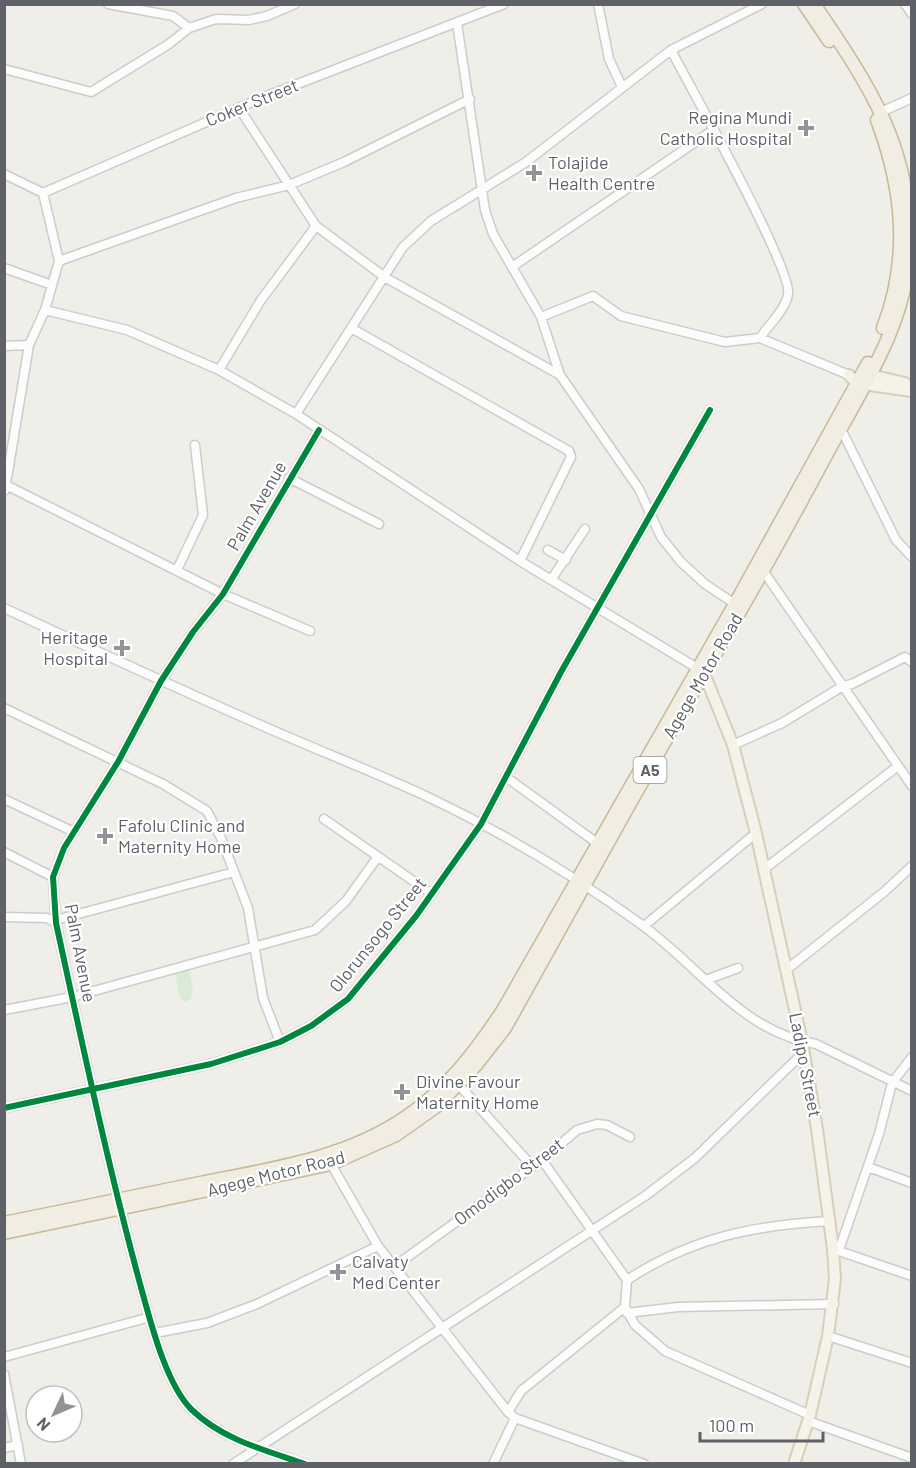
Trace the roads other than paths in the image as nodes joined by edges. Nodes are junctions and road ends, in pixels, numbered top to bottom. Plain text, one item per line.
1 (108, 4) edge
2 (295, 4) edge
3 (486, 4) edge
4 (598, 4) edge
5 (762, 4) edge
6 (804, 4) edge
7 (814, 4) edge
8 (905, 4) edge
9 (499, 6) edge
10 (912, 14) edge
11 (457, 23) junction
12 (189, 28) junction
13 (671, 50) junction
14 (4, 69) edge
15 (622, 87) junction
16 (912, 98) edge
17 (470, 99) junction
18 (239, 108) junction
19 (881, 112) junction
20 (713, 130) junction
21 (4, 174) edge
22 (289, 185) junction
23 (482, 187) junction
24 (43, 193) junction
25 (910, 193) edge
26 (316, 226) junction
27 (59, 261) junction
28 (512, 267) junction
29 (4, 268) edge
30 (386, 278) junction
31 (52, 285) junction
32 (45, 309) junction
33 (540, 317) junction
34 (351, 328) junction
35 (760, 338) junction
36 (29, 345) junction
37 (4, 346) edge
38 (219, 370) junction
39 (560, 375) junction
40 (861, 378) junction
41 (912, 385) edge
42 (912, 391) edge
43 (710, 410) dead end
44 (296, 414) junction
45 (841, 429) junction
46 (319, 430) junction
47 (195, 445) dead end
48 (289, 478) junction
49 (5, 487) edge
50 (650, 514) junction
51 (379, 524) dead end
52 (585, 529) dead end
53 (548, 550) dead end
54 (912, 557) edge
55 (566, 560) junction
56 (520, 561) junction
57 (177, 570) junction
58 (764, 572) junction
59 (551, 580) junction
60 (223, 594) junction
61 (735, 604) junction
62 (4, 608) edge
63 (597, 608) junction
64 (310, 632) dead end
65 (912, 662) edge
66 (701, 671) junction
67 (161, 681) junction
68 (843, 686) junction
69 (4, 708) edge
70 (733, 745) junction
71 (118, 762) junction
72 (898, 766) junction
73 (506, 777) junction
74 (912, 786) edge
75 (4, 799) edge
76 (324, 819) dead end
77 (481, 824) junction
78 (74, 832) junction
79 (756, 833) junction
80 (597, 843) junction
81 (4, 852) edge
82 (377, 858) junction
83 (912, 866) edge
84 (763, 870) junction
85 (234, 872) junction
86 (53, 877) junction
87 (580, 883) junction
88 (432, 894) junction
89 (4, 917) edge
90 (56, 921) junction
91 (644, 926) junction
92 (257, 946) junction
93 (738, 968) dead end
94 (786, 970) junction
95 (706, 980) junction
96 (72, 998) junction
97 (4, 1010) edge
98 (280, 1042) junction
99 (802, 1047) junction
100 (912, 1057) edge
101 (892, 1083) junction
102 (458, 1084) junction
103 (92, 1089) junction
104 (912, 1091) edge
105 (4, 1108) edge
106 (630, 1137) dead end
107 (542, 1160) junction
108 (331, 1164) junction
109 (532, 1166) junction
110 (868, 1167) junction
111 (912, 1183) edge
112 (119, 1205) junction
113 (830, 1221) junction
114 (4, 1223) edge
115 (590, 1230) junction
116 (4, 1233) edge
117 (378, 1246) junction
118 (836, 1249) junction
119 (394, 1266) junction
120 (912, 1276) edge
121 (627, 1280) junction
122 (834, 1304) junction
123 (626, 1310) junction
124 (150, 1317) junction
125 (442, 1328) junction
126 (155, 1333) junction
127 (828, 1336) junction
128 (4, 1357) edge
129 (912, 1364) edge
130 (4, 1374) edge
131 (511, 1415) junction
132 (809, 1418) junction
133 (18, 1445) junction
134 (257, 1447) junction
135 (4, 1448) edge
136 (912, 1458) edge
137 (21, 1464) edge
138 (233, 1464) edge
139 (305, 1464) edge
140 (493, 1464) edge
141 (644, 1464) edge
142 (794, 1464) edge

1 - 12 street
2 - 12 street
3 - 9 street
4 - 15 street
5 - 13 street
6 - 40 highway, Agege Motor Road / A5
7 - 19 highway, Agege Motor Road / A5
8 - 10 street
9 - 11 street, Coker Street
11 - 17 street
11 - 18 street, Coker Street
12 - 14 street
13 - 15 street
13 - 20 street
15 - 23 street
16 - 19 street
17 - 22 street
17 - 23 street
18 - 22 street
18 - 24 street, Coker Street
19 - 25 highway, Agege Motor Road / A5
20 - 28 street
20 - 35 street
21 - 24 street
22 - 26 street
22 - 27 street
23 - 28 street
23 - 30 street
24 - 27 street
25 - 40 highway, Agege Motor Road / A5
26 - 30 street
26 - 38 street
27 - 31 street
28 - 33 street
29 - 31 street
30 - 34 street
30 - 39 street
31 - 32 street
32 - 36 street
32 - 38 street
33 - 35 street
33 - 39 street
34 - 44 street
34 - 56 street
35 - 40 street
36 - 37 street
36 - 49 street
38 - 44 street
39 - 50 street
40 - 41 main road
40 - 42 main road
40 - 45 highway, Agege Motor Road / A5
40 - 61 highway, Agege Motor Road / A5
43 - 50 street, Olorunsogo Street
44 - 46 street
45 - 54 street
45 - 58 highway, Agege Motor Road / A5
46 - 48 street, Palm Avenue
46 - 56 street
47 - 57 street
48 - 51 street
48 - 60 street, Palm Avenue
49 - 57 street
50 - 61 street
50 - 63 street, Olorunsogo Street
52 - 55 street
53 - 55 street
55 - 59 street
56 - 59 street
57 - 60 street
58 - 66 highway, Agege Motor Road / A5
58 - 68 street
59 - 63 street
60 - 64 street
60 - 67 street, Palm Avenue
61 - 66 highway, Agege Motor Road / A5
62 - 67 street
63 - 66 street
63 - 73 street, Olorunsogo Street
65 - 68 street
66 - 70 main road, Ladipo Street
66 - 80 highway, Agege Motor Road / A5
66 - 87 highway, Agege Motor Road / A5
67 - 71 street, Palm Avenue
67 - 77 street
68 - 70 street
68 - 72 street
69 - 71 street
70 - 79 main road, Ladipo Street
71 - 78 street, Palm Avenue
71 - 85 street
72 - 74 street
72 - 84 street
73 - 77 street, Olorunsogo Street
73 - 80 street
75 - 78 street
76 - 82 street
77 - 87 street
77 - 88 street, Olorunsogo Street
78 - 86 street, Palm Avenue
79 - 84 main road, Ladipo Street
79 - 91 street
80 - 87 highway, Agege Motor Road / A5
81 - 86 street
82 - 88 street
82 - 92 street
83 - 94 street
84 - 94 main road, Ladipo Street
85 - 90 street
85 - 92 street
86 - 90 street, Palm Avenue
87 - 91 street
87 - 102 highway, Agege Motor Road / A5
87 - 112 highway, Agege Motor Road / A5
88 - 98 street, Olorunsogo Street
89 - 90 street
90 - 96 street, Palm Avenue
91 - 95 street
92 - 96 street
92 - 98 street
93 - 95 street
94 - 99 main road, Ladipo Street
95 - 99 street
96 - 97 street
96 - 103 street, Palm Avenue
98 - 103 street, Olorunsogo Street
99 - 101 street
99 - 113 main road, Ladipo Street
99 - 115 street
100 - 101 street
101 - 104 street
101 - 110 street
102 - 108 highway, Agege Motor Road / A5
102 - 109 street
103 - 105 street, Olorunsogo Street
103 - 112 street, Palm Avenue
106 - 107 street, Omodigbo Street
107 - 109 street, Omodigbo Street
107 - 115 street
108 - 112 highway, Agege Motor Road / A5
108 - 117 street
109 - 119 street, Omodigbo Street
110 - 111 street
110 - 118 street
112 - 114 highway, Agege Motor Road / A5
112 - 116 highway, Agege Motor Road / A5
112 - 124 street, Palm Avenue
113 - 118 main road, Ladipo Street
113 - 121 street
115 - 121 street
115 - 125 street
117 - 119 street
117 - 126 street
118 - 120 street
118 - 122 main road, Ladipo Street
119 - 125 street
121 - 123 street
122 - 123 street
122 - 127 main road, Ladipo Street
123 - 131 street
123 - 132 street
124 - 126 street, Palm Avenue
124 - 128 street
125 - 131 street
125 - 134 street
126 - 134 street, Palm Avenue
127 - 129 street
127 - 132 main road, Ladipo Street
130 - 133 street
131 - 140 street
131 - 141 street
132 - 136 street
132 - 142 main road, Ladipo Street
133 - 135 street
133 - 137 street
134 - 138 street
134 - 139 street, Palm Avenue

